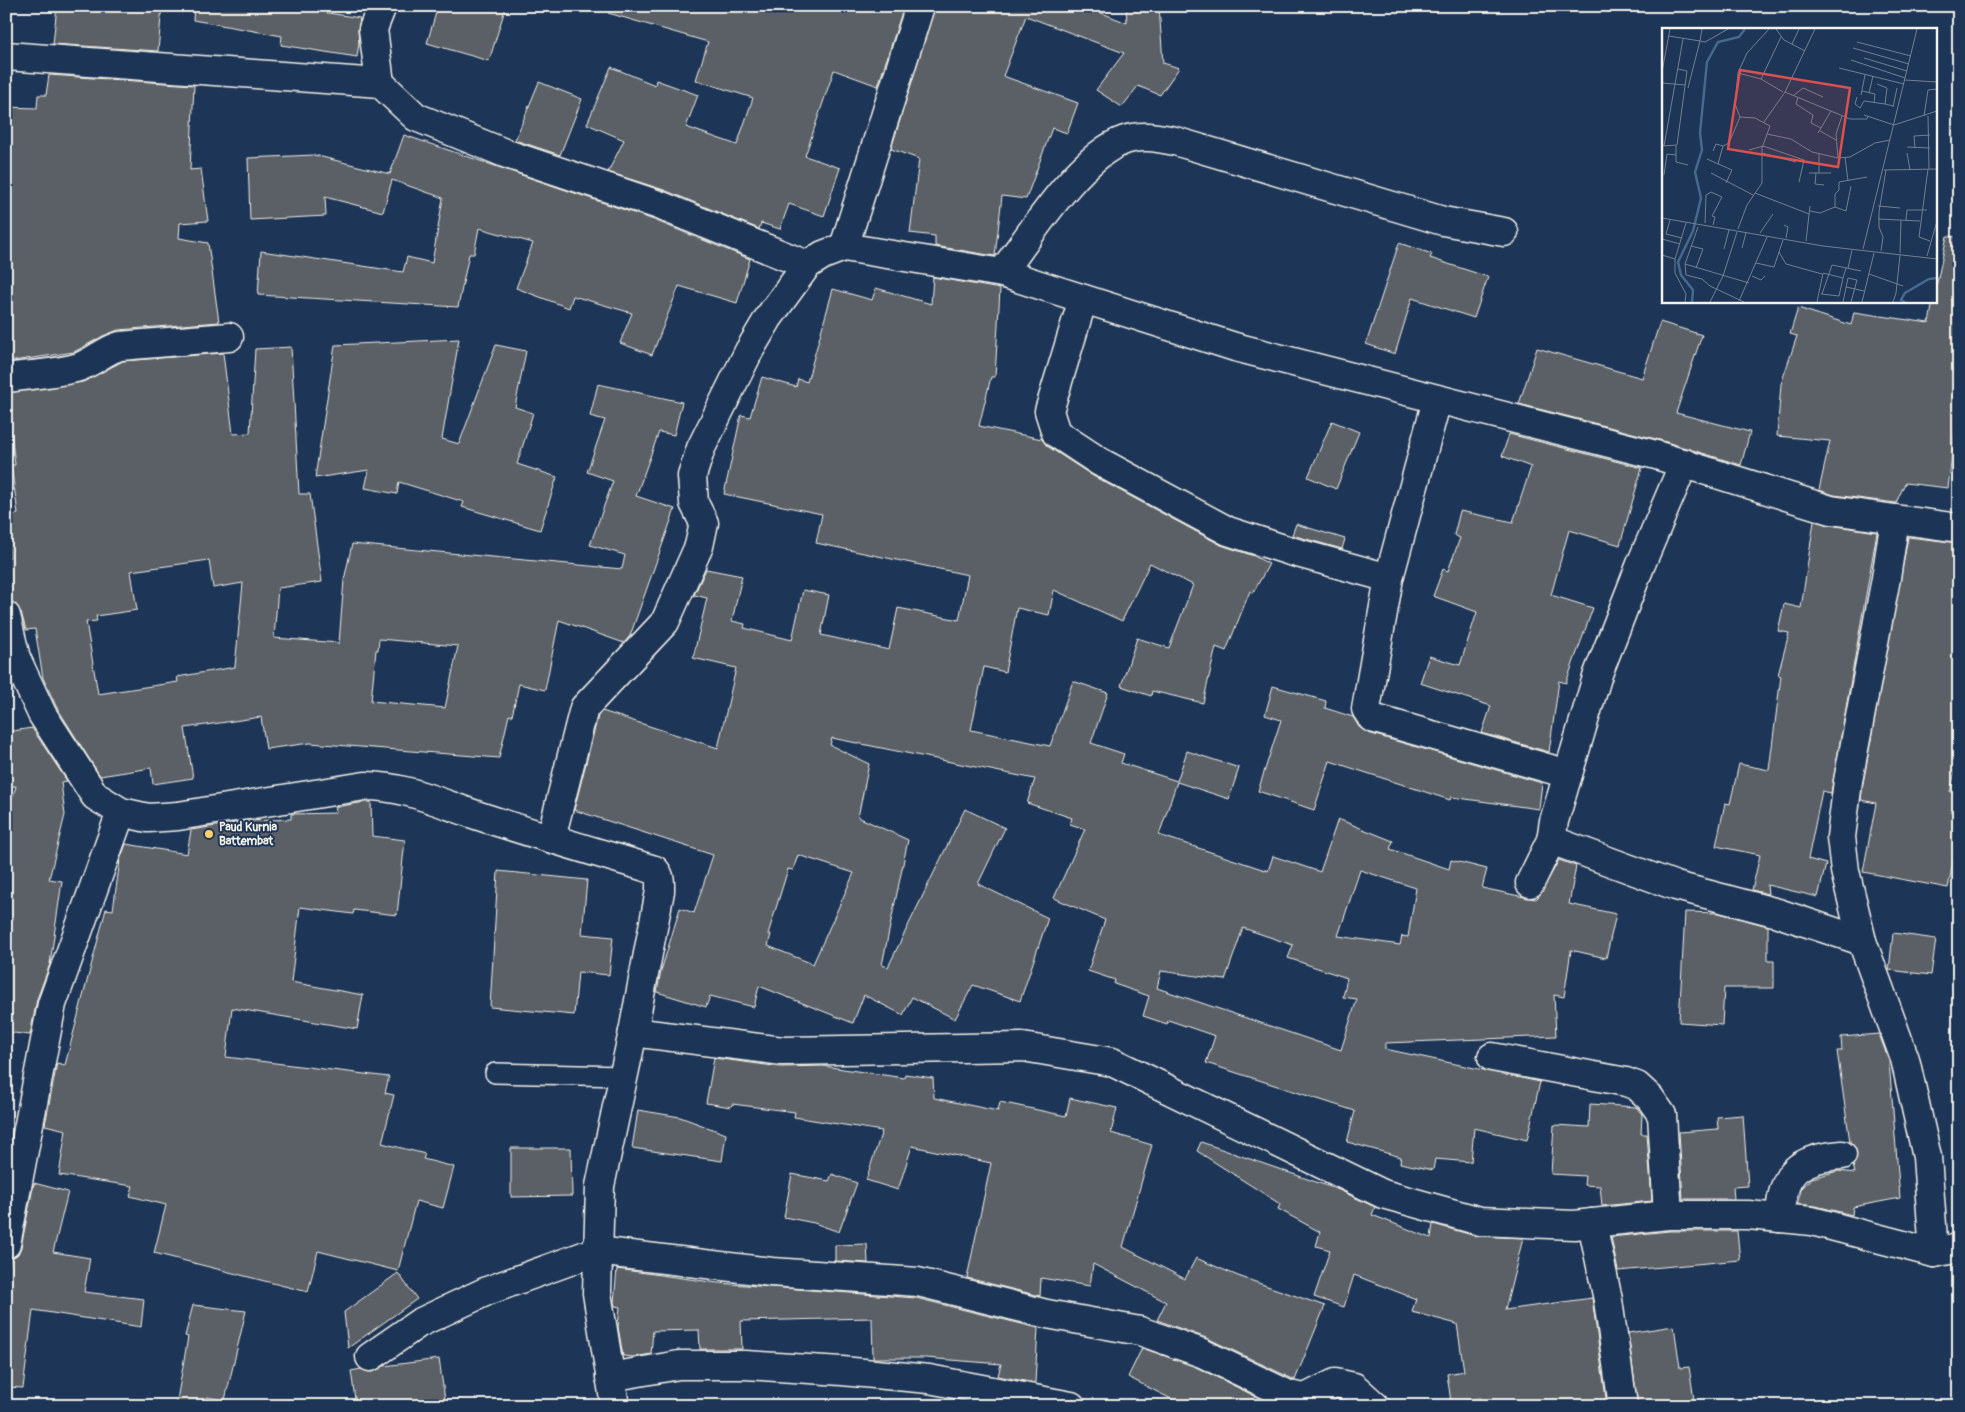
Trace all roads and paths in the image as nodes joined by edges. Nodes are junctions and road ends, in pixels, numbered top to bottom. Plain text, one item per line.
1 (382, 6) edge
2 (920, 6) edge
3 (6, 56) edge
4 (380, 83) junction
5 (1504, 232) dead end
6 (844, 247) junction
7 (807, 265) junction
8 (1002, 273) junction
9 (1083, 299) junction
10 (229, 337) dead end
11 (6, 378) edge
12 (1437, 400) junction
13 (1684, 464) junction
14 (1894, 519) junction
15 (1959, 528) edge
16 (1389, 578) junction
17 (6, 616) edge
18 (1568, 774) junction
19 (121, 812) junction
20 (551, 838) junction
21 (1551, 840) junction
22 (1530, 883) dead end
23 (1862, 941) junction
24 (633, 1032) junction
25 (1492, 1057) dead end
26 (496, 1073) dead end
27 (623, 1076) junction
28 (1842, 1154) dead end
29 (1668, 1215) junction
30 (1780, 1218) junction
31 (1592, 1223) junction
32 (6, 1244) edge
33 (597, 1251) junction
34 (1946, 1251) edge
35 (370, 1357) dead end
36 (610, 1377) junction
37 (615, 1406) edge
38 (1071, 1406) edge
39 (1375, 1406) edge
40 (1623, 1406) edge

1 - 4 street
2 - 6 street
3 - 4 street
4 - 7 street
5 - 8 street
6 - 7 street
6 - 8 street
7 - 20 street
8 - 9 street
9 - 12 street
9 - 16 street
10 - 11 street
12 - 13 street
12 - 16 street
13 - 14 street
13 - 18 street
14 - 15 street
14 - 23 street
16 - 18 street
17 - 19 street
18 - 21 street
19 - 20 street
19 - 32 street
20 - 24 street
21 - 22 street
21 - 23 street
23 - 34 street
24 - 27 street
24 - 31 street
25 - 29 street
26 - 27 lane
27 - 33 street
28 - 30 street
29 - 30 street
29 - 31 street
30 - 34 street
31 - 40 street
33 - 35 street
33 - 36 street
33 - 39 street
36 - 37 street
36 - 38 street

